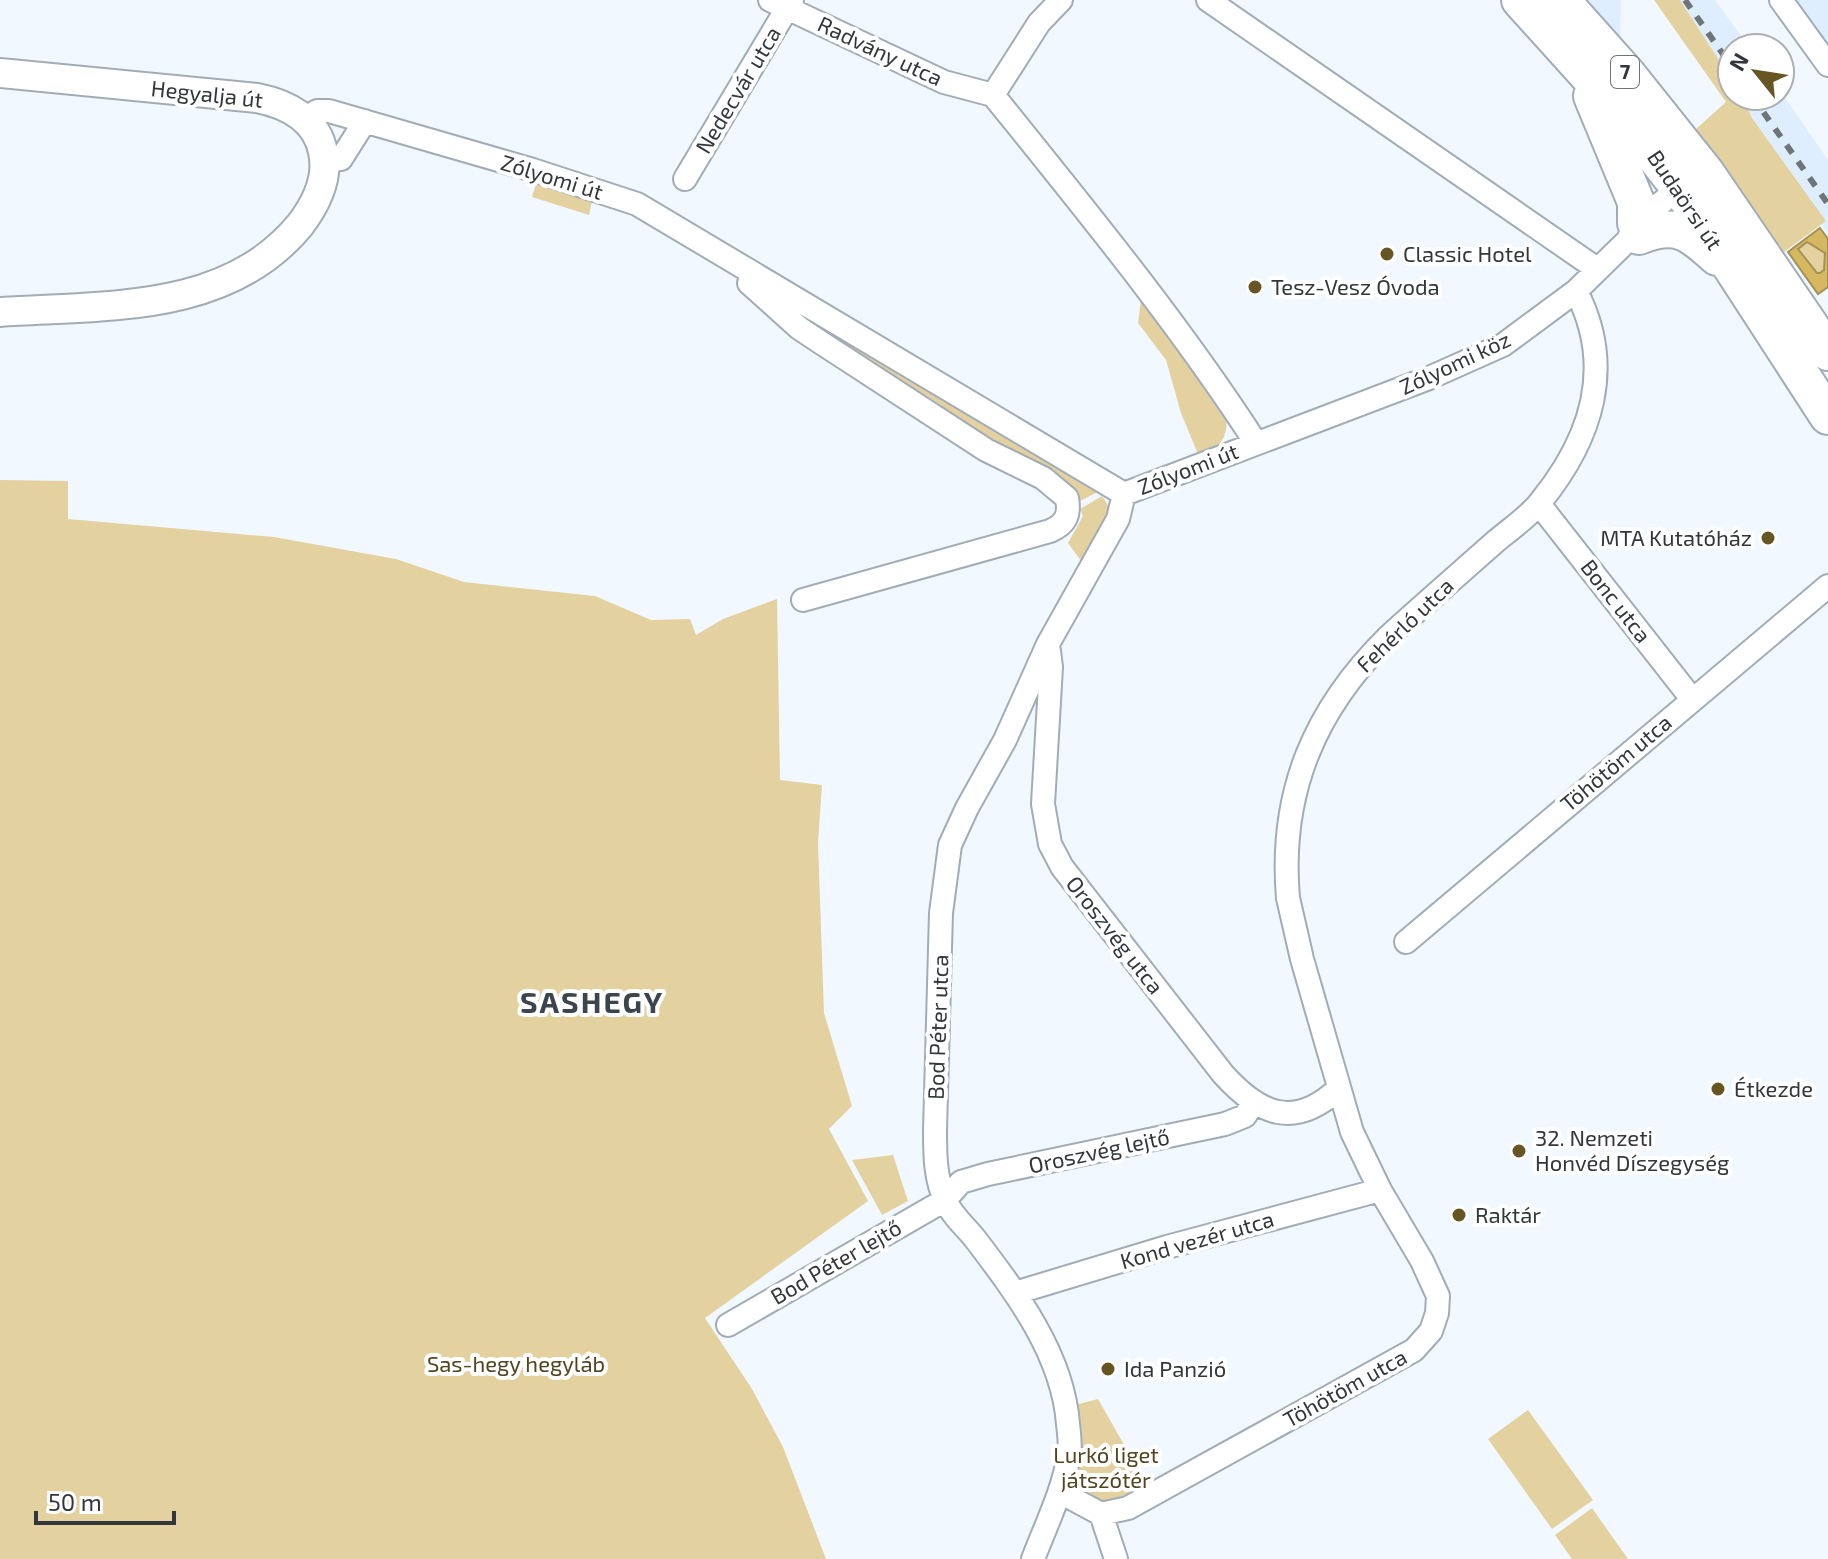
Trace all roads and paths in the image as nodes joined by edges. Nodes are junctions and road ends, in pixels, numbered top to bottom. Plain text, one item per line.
1 (1061, 0) edge
2 (1208, 0) edge
3 (1520, 0) edge
4 (1561, 0) edge
5 (1781, 0) edge
6 (783, 3) edge
7 (1824, 49) edge
8 (1572, 55) junction
9 (0, 73) edge
10 (993, 95) junction
11 (304, 119) junction
12 (365, 121) junction
13 (1684, 145) junction
14 (324, 162) junction
15 (685, 179) dead end
16 (1679, 198) junction
17 (1745, 229) junction
18 (1635, 233) junction
19 (727, 259) junction
20 (1731, 268) junction
21 (1597, 269) junction
22 (1576, 291) junction
23 (0, 312) edge
24 (1828, 352) edge
25 (1828, 416) edge
26 (1256, 443) junction
27 (1124, 494) junction
28 (1539, 504) junction
29 (1828, 586) edge
30 (803, 600) dead end
31 (1048, 644) junction
32 (1692, 699) junction
33 (1406, 942) dead end
34 (1338, 1089) junction
35 (1253, 1103) junction
36 (1380, 1190) junction
37 (945, 1200) junction
38 (1015, 1293) junction
39 (728, 1325) dead end
40 (1060, 1492) junction
41 (1101, 1514) junction
42 (1033, 1559) edge
43 (1116, 1559) edge

1 - 10 street
2 - 21 street
3 - 8 main road, Budaörsi út / 7
4 - 13 main road, Budaörsi út / 7
5 - 7 street
6 - 10 street, Radvány utca
6 - 15 street, Nedecvár utca
8 - 16 main road, Budaörsi út / 7
8 - 18 main road
9 - 11 street, Hegyalja út
10 - 26 street, Zólyomi út
11 - 12 street, Zólyomi út
11 - 14 street
12 - 14 street
12 - 19 street, Zólyomi út
13 - 16 main road
13 - 17 main road, Budaörsi út / 7
14 - 23 street
16 - 17 main road
16 - 18 street, Zólyomi köz
16 - 20 main road, Budaörsi út / 7
17 - 24 main road, Budaörsi út / 7
18 - 20 main road
18 - 21 street, Zólyomi köz
19 - 27 street, Zólyomi út
19 - 30 street, Zólyomi út
20 - 25 main road, Budaörsi út / 7
21 - 22 street, Zólyomi köz
22 - 26 street, Zólyomi köz
22 - 28 street, Fehérló utca
26 - 27 street, Zólyomi út
27 - 31 street, Bod Péter utca
28 - 32 street, Bonc utca
28 - 34 street, Fehérló utca
29 - 32 street, Töhötöm utca
31 - 35 street, Oroszvég utca
31 - 37 street, Bod Péter utca
32 - 33 street, Töhötöm utca
34 - 35 street
34 - 36 street, Töhötöm utca
35 - 37 street, Oroszvég lejtő
36 - 38 street, Kond vezér utca
36 - 41 street, Töhötöm utca
37 - 38 street, Bod Péter utca
37 - 39 street, Bod Péter lejtő
38 - 40 street, Bod Péter utca
40 - 41 street
40 - 42 street, Bod Péter utca
41 - 43 street

